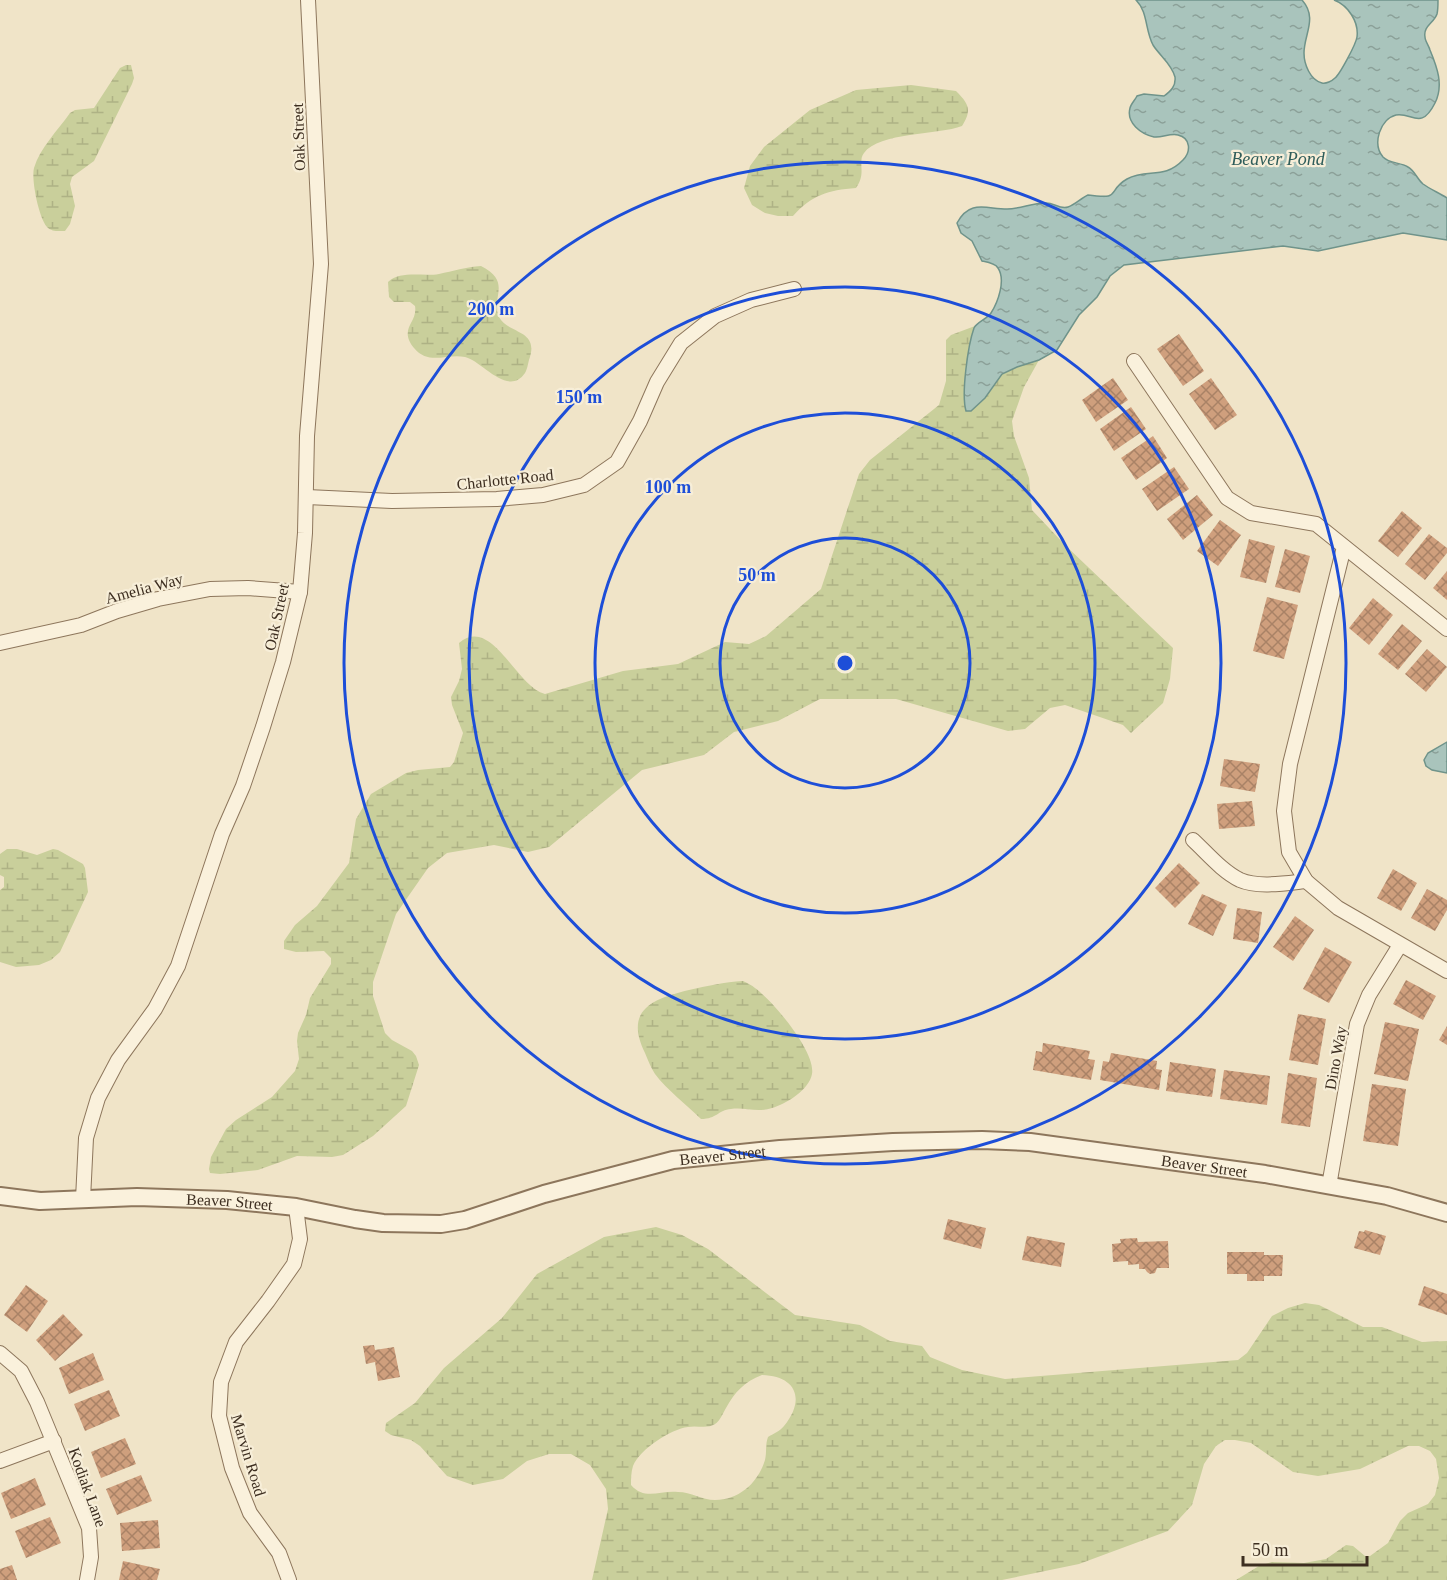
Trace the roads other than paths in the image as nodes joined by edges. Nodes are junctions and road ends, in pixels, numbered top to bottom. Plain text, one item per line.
1 (308, 0) edge
2 (794, 289) dead end
3 (1134, 362) dead end
4 (307, 497) junction
5 (1344, 548) junction
6 (300, 592) junction
7 (1447, 629) edge
8 (0, 643) edge
9 (1193, 840) dead end
10 (1306, 881) junction
11 (1400, 945) junction
12 (1447, 971) edge
13 (1329, 1186) junction
14 (0, 1196) edge
15 (83, 1199) junction
16 (296, 1207) junction
17 (1447, 1213) edge
18 (0, 1353) edge
19 (54, 1441) junction
20 (0, 1461) edge
21 (87, 1580) edge
22 (290, 1580) edge

1 - 4 street, Oak Street
2 - 4 street, Charlotte Road
3 - 5 street
4 - 6 street, Oak Street
5 - 7 street
5 - 10 street
6 - 8 street, Amelia Way
6 - 15 street, Oak Street
9 - 10 street
10 - 11 street
11 - 12 street
11 - 13 street, Dino Way
13 - 16 street, Beaver Street
13 - 17 street, Beaver Street
14 - 15 street, Beaver Street
15 - 16 street, Beaver Street
16 - 22 street, Marvin Road
18 - 19 street, Kodiak Lane
19 - 20 street, Kodiak Lane
19 - 21 street, Kodiak Lane

